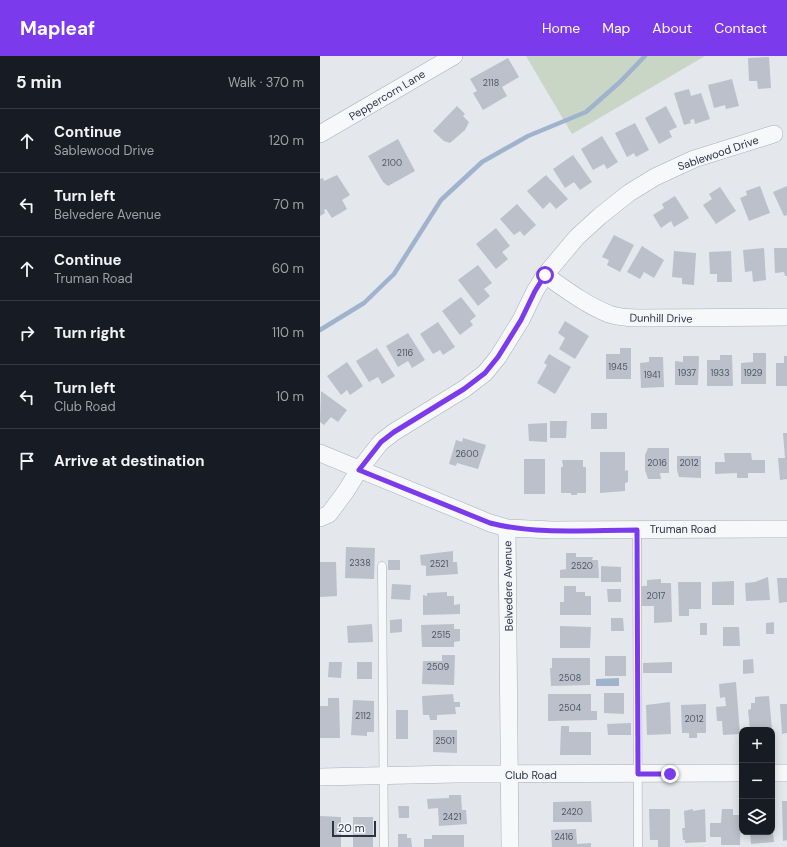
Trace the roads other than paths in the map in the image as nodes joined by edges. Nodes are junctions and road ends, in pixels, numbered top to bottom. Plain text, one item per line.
1 (454, 56) edge
2 (320, 134) edge
3 (774, 134) dead end
4 (545, 275) junction
5 (787, 317) edge
6 (320, 453) edge
7 (359, 470) junction
8 (320, 518) edge
9 (507, 528) junction
10 (787, 529) edge
11 (637, 530) junction
12 (382, 566) dead end
13 (775, 773) edge
14 (787, 773) edge
15 (638, 774) junction
16 (739, 774) edge
17 (510, 775) junction
18 (384, 776) junction
19 (320, 777) edge
20 (384, 847) edge
21 (510, 847) edge
22 (638, 847) edge

1 - 2 street, Peppercorn Lane
3 - 4 street, Sablewood Drive
4 - 5 street, Dunhill Drive
4 - 7 street, Sablewood Drive
6 - 7 street, Belvedere Avenue
7 - 8 street
7 - 9 street, Belvedere Avenue
9 - 11 street, Truman Road
9 - 17 street, Belvedere Avenue
10 - 11 street, Truman Road
11 - 15 lane
12 - 18 lane
13 - 14 street
15 - 16 street, Club Road
15 - 17 street, Club Road
15 - 22 lane
17 - 18 street, Club Road
17 - 21 street, Belvedere Avenue
18 - 19 street, Club Road
18 - 20 lane

